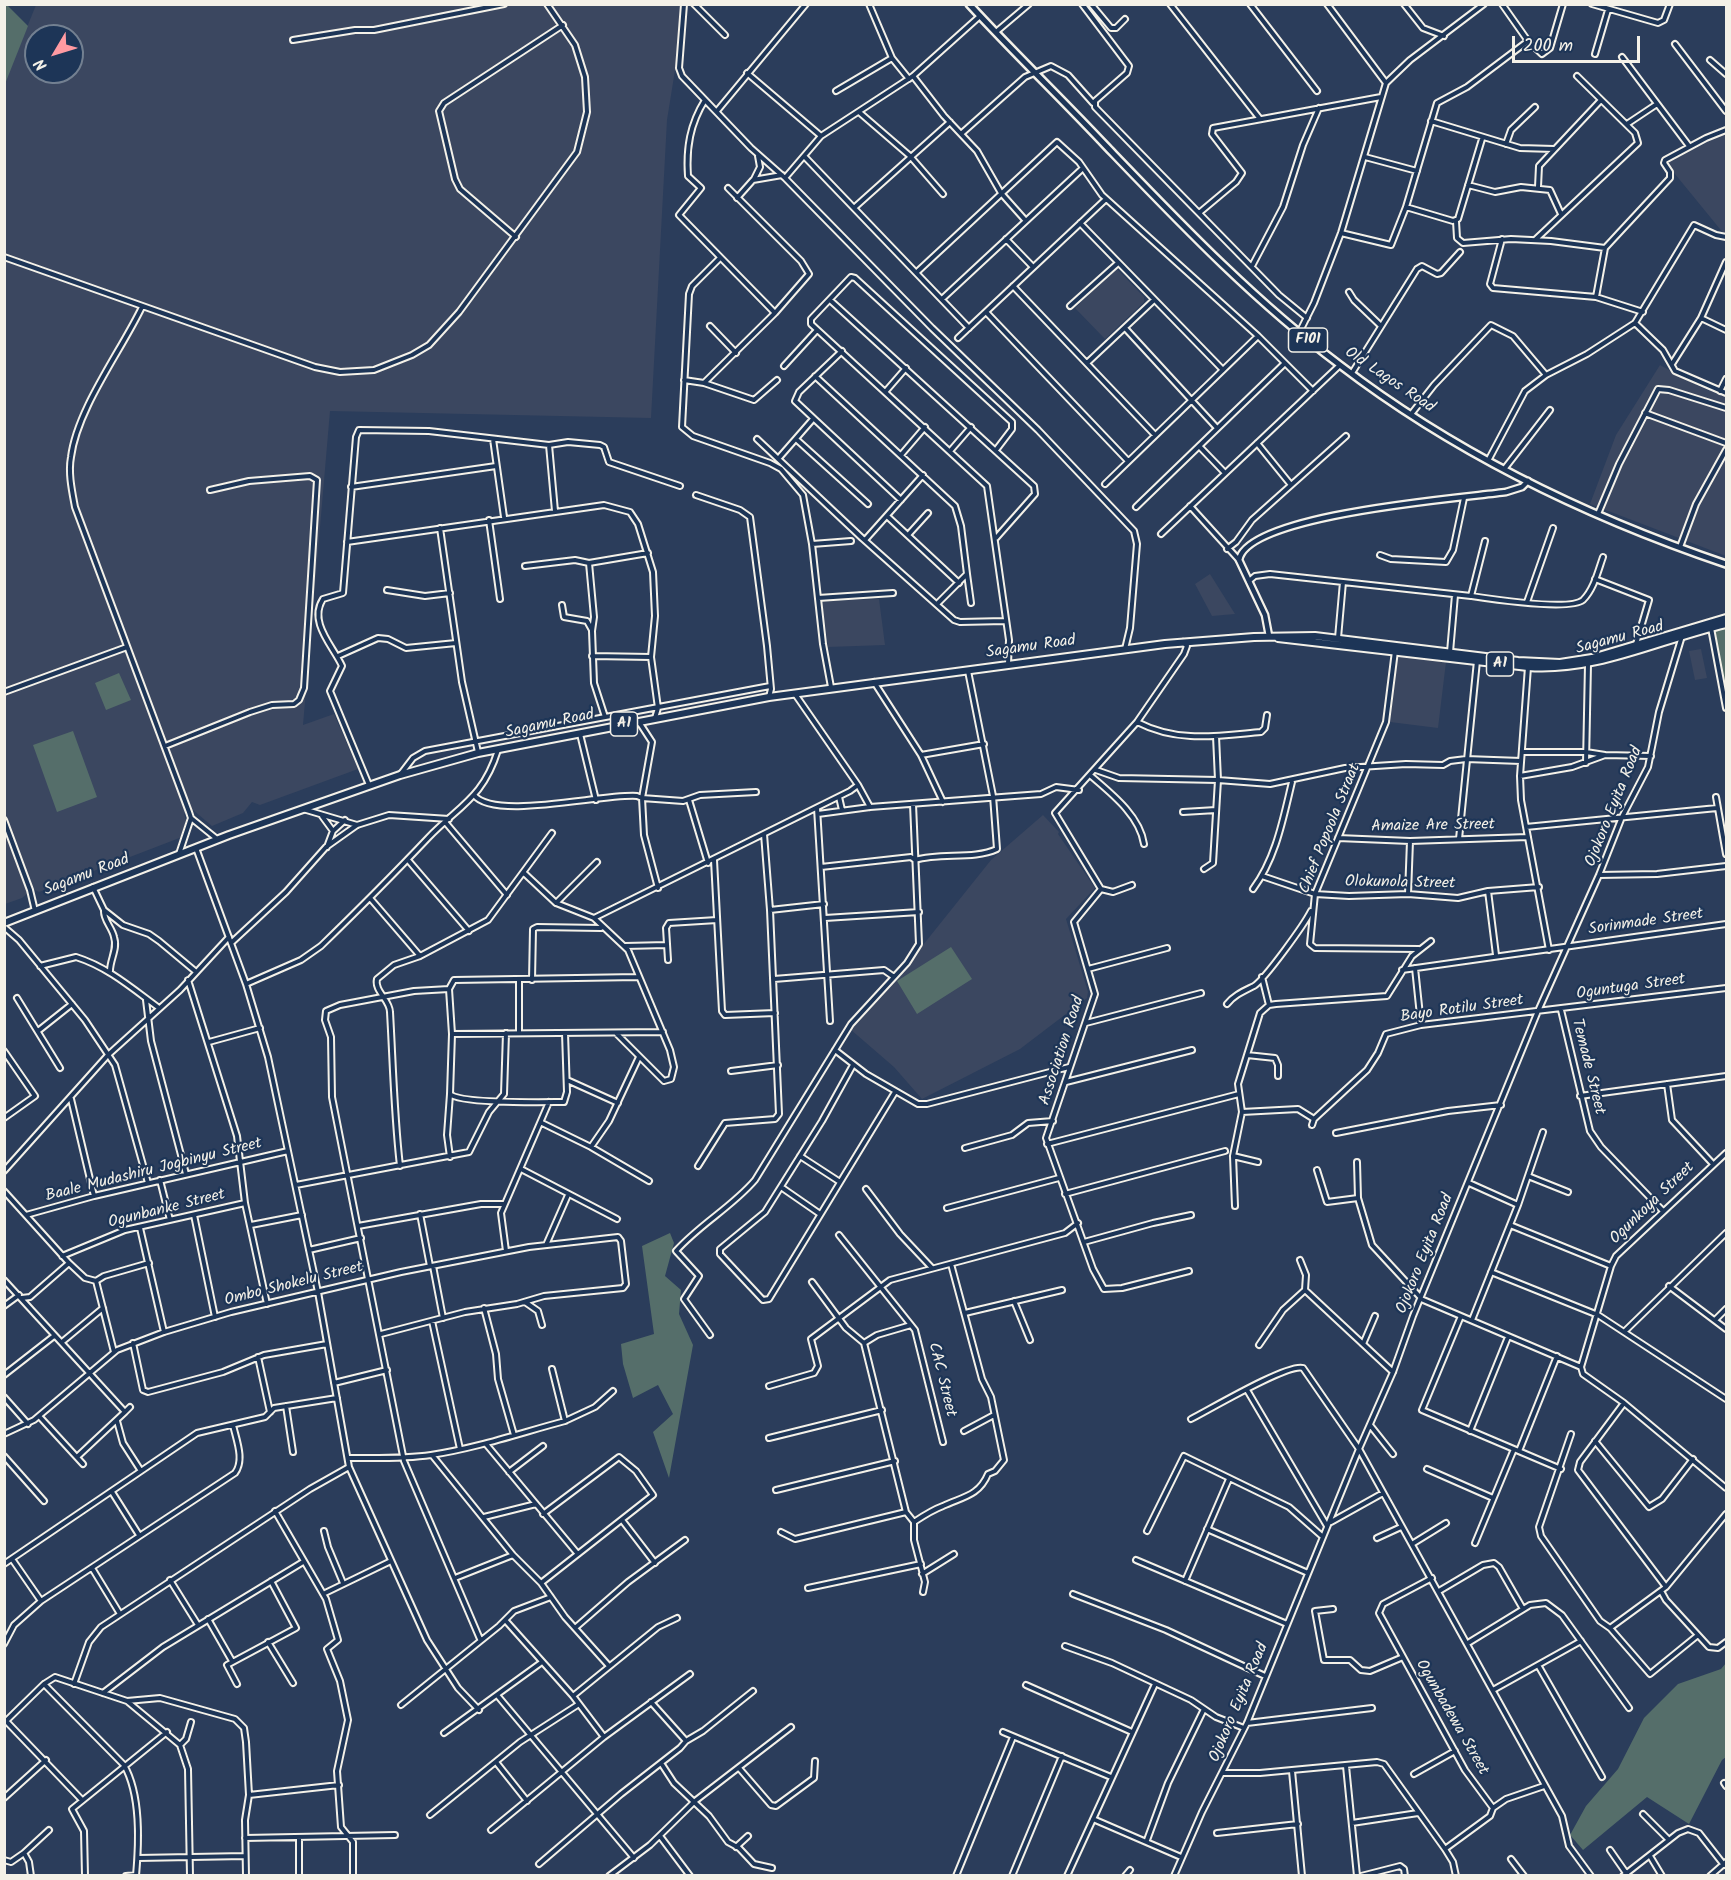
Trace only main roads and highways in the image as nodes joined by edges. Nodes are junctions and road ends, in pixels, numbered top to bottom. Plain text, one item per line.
1 (969, 4) edge
2 (1726, 564) edge
3 (1726, 618) edge
4 (1726, 624) edge
5 (1315, 639) junction
6 (1423, 652) junction
7 (4, 925) edge

1 - 2 main road, Old Lagos Road / F101
3 - 6 highway, Sagamu Road / A1
4 - 6 highway, Sagamu Road / A1
5 - 6 highway, Sagamu Road / A1
5 - 6 highway, Sagamu Road / A1
5 - 7 highway, Sagamu Road / A1

